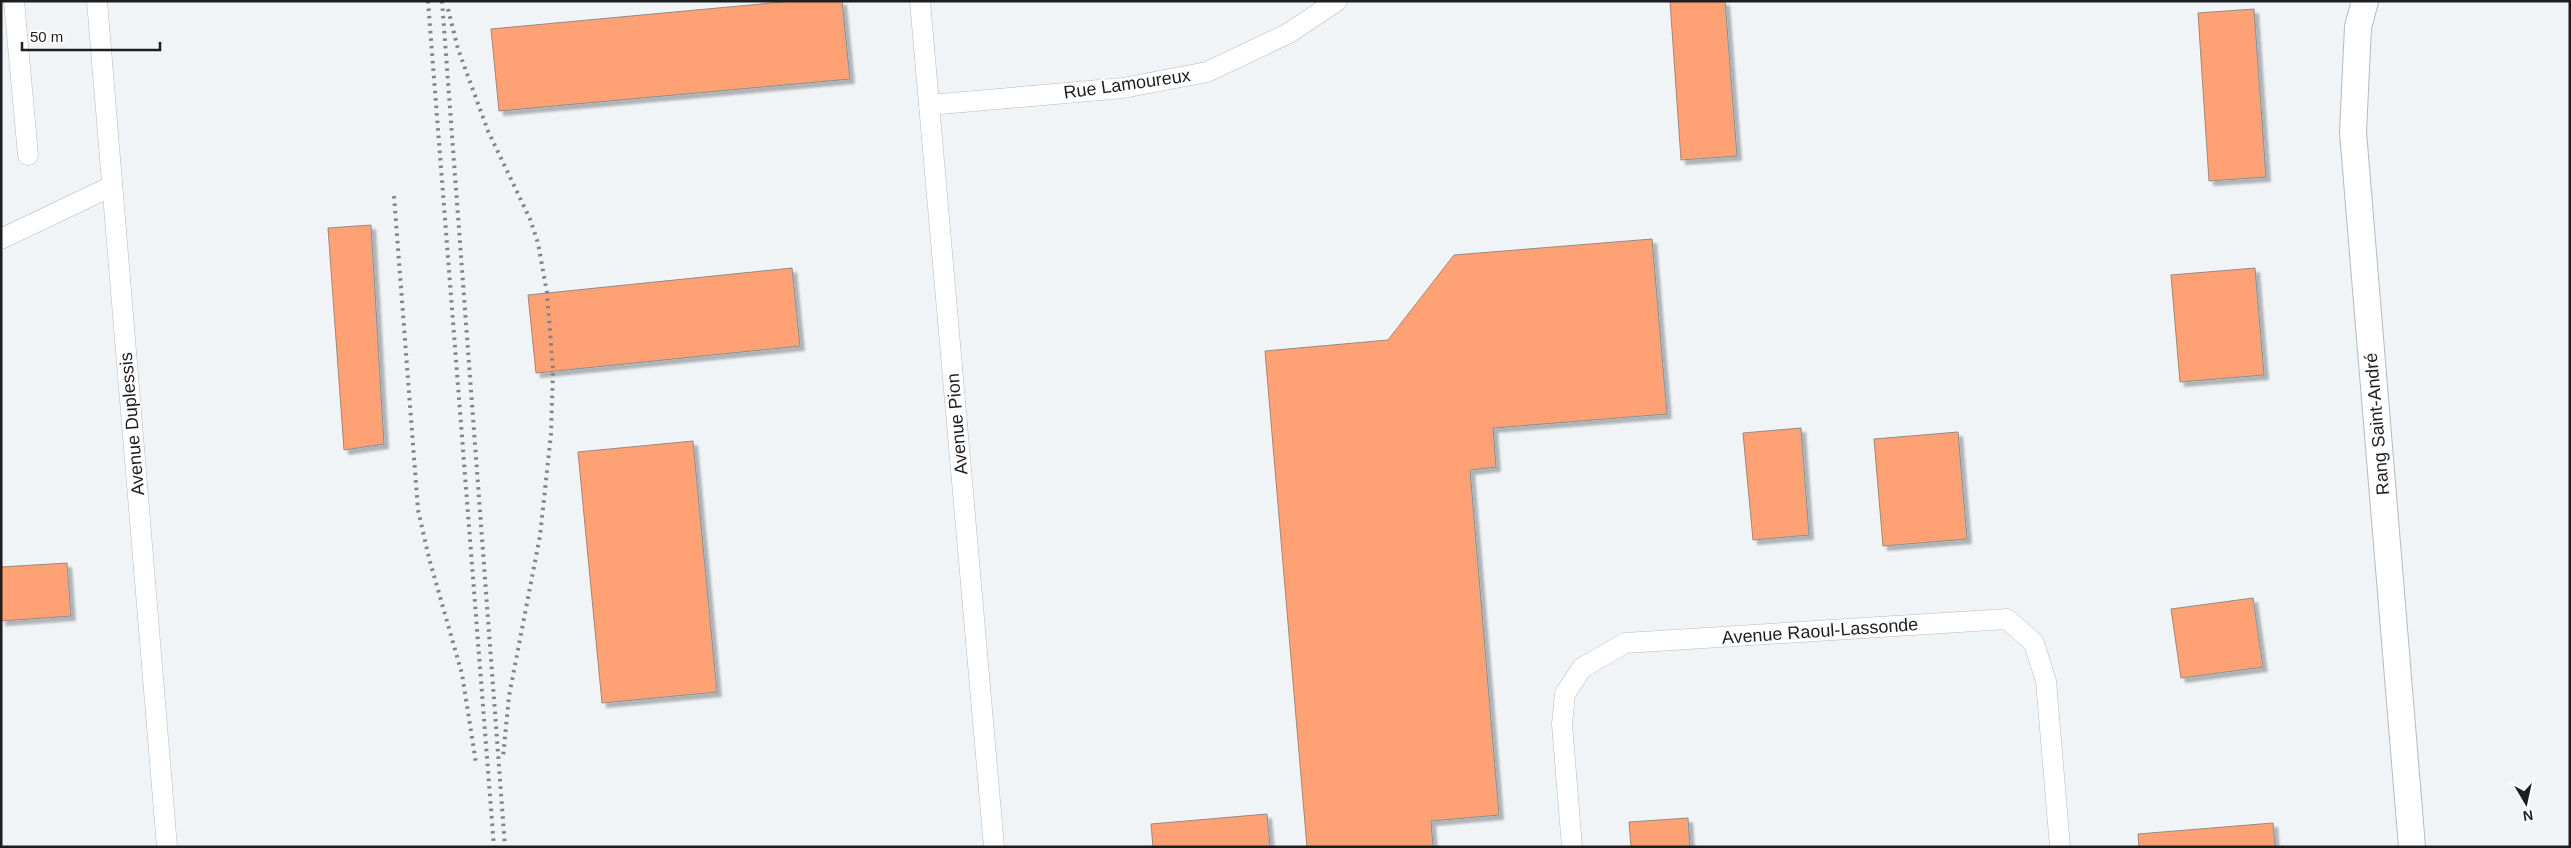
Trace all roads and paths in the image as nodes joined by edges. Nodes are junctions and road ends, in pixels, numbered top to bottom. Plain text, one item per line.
1 (14, 1) edge
2 (97, 1) edge
3 (920, 1) edge
4 (1337, 1) edge
5 (2365, 1) edge
6 (929, 106) junction
7 (28, 155) dead end
8 (112, 186) junction
9 (1, 239) edge
10 (167, 847) edge
11 (994, 847) edge
12 (1572, 847) edge
13 (2060, 847) edge
14 (2412, 847) edge

1 - 7 street
2 - 8 street, Avenue Duplessis
3 - 6 street, Avenue Pion
4 - 6 street, Rue Lamoureux
5 - 14 main road, Rang Saint-André
6 - 11 street, Avenue Pion
8 - 9 street
8 - 10 street, Avenue Duplessis
12 - 13 street, Avenue Raoul-Lassonde

